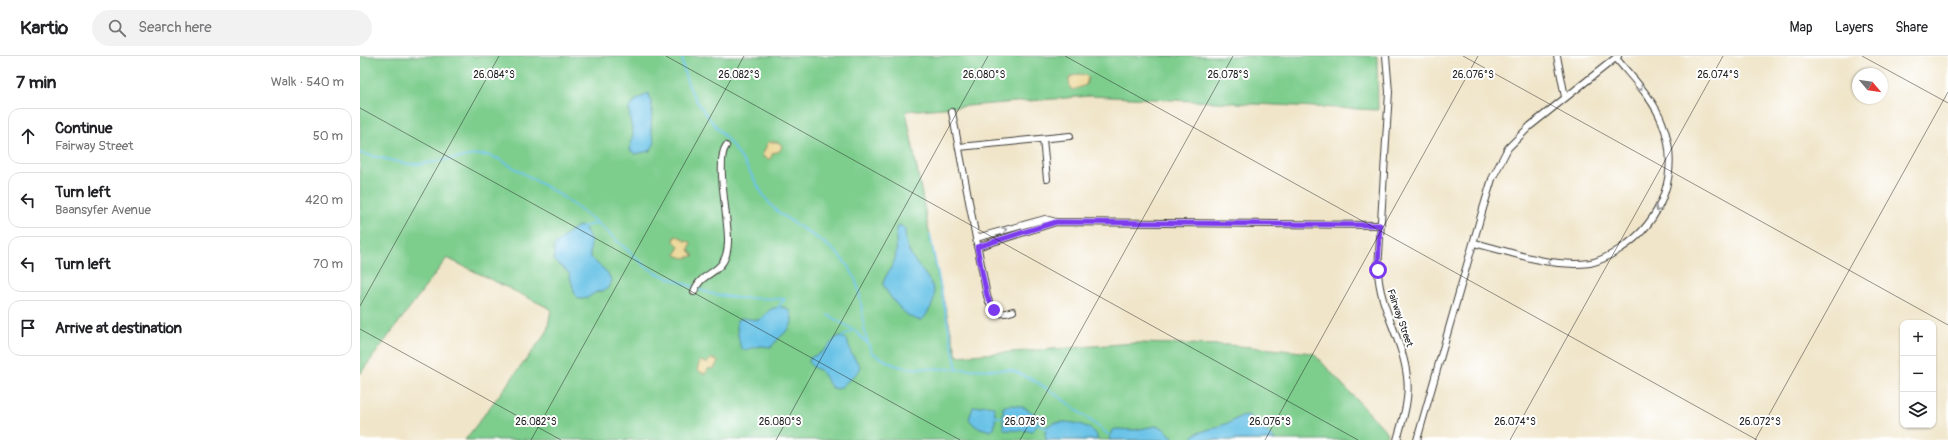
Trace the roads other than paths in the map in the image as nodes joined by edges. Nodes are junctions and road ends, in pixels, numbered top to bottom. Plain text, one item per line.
1 (1386, 56) edge
2 (1557, 56) edge
3 (1617, 57) edge
4 (1565, 97) junction
5 (952, 112) dead end
6 (1070, 136) dead end
7 (1043, 139) junction
8 (726, 146) dead end
9 (959, 147) junction
10 (1047, 179) dead end
11 (1056, 222) junction
12 (1380, 225) junction
13 (1016, 226) junction
14 (1019, 234) junction
15 (976, 238) junction
16 (1474, 243) junction
17 (977, 247) junction
18 (694, 292) dead end
19 (1013, 311) dead end
20 (1397, 440) edge
21 (1416, 440) edge

1 - 12 street, Fairway Street
2 - 4 street
3 - 4 street
3 -> 16 street
4 - 16 street
5 - 9 street
6 - 7 street
7 - 9 street
7 - 10 street
8 - 18 street
9 - 15 street
11 - 12 street
11 - 13 street
11 - 14 street
12 - 20 street, Fairway Street
13 - 14 street
15 -> 13 street
14 - 17 street
15 - 17 street
16 - 21 street
17 - 19 street

